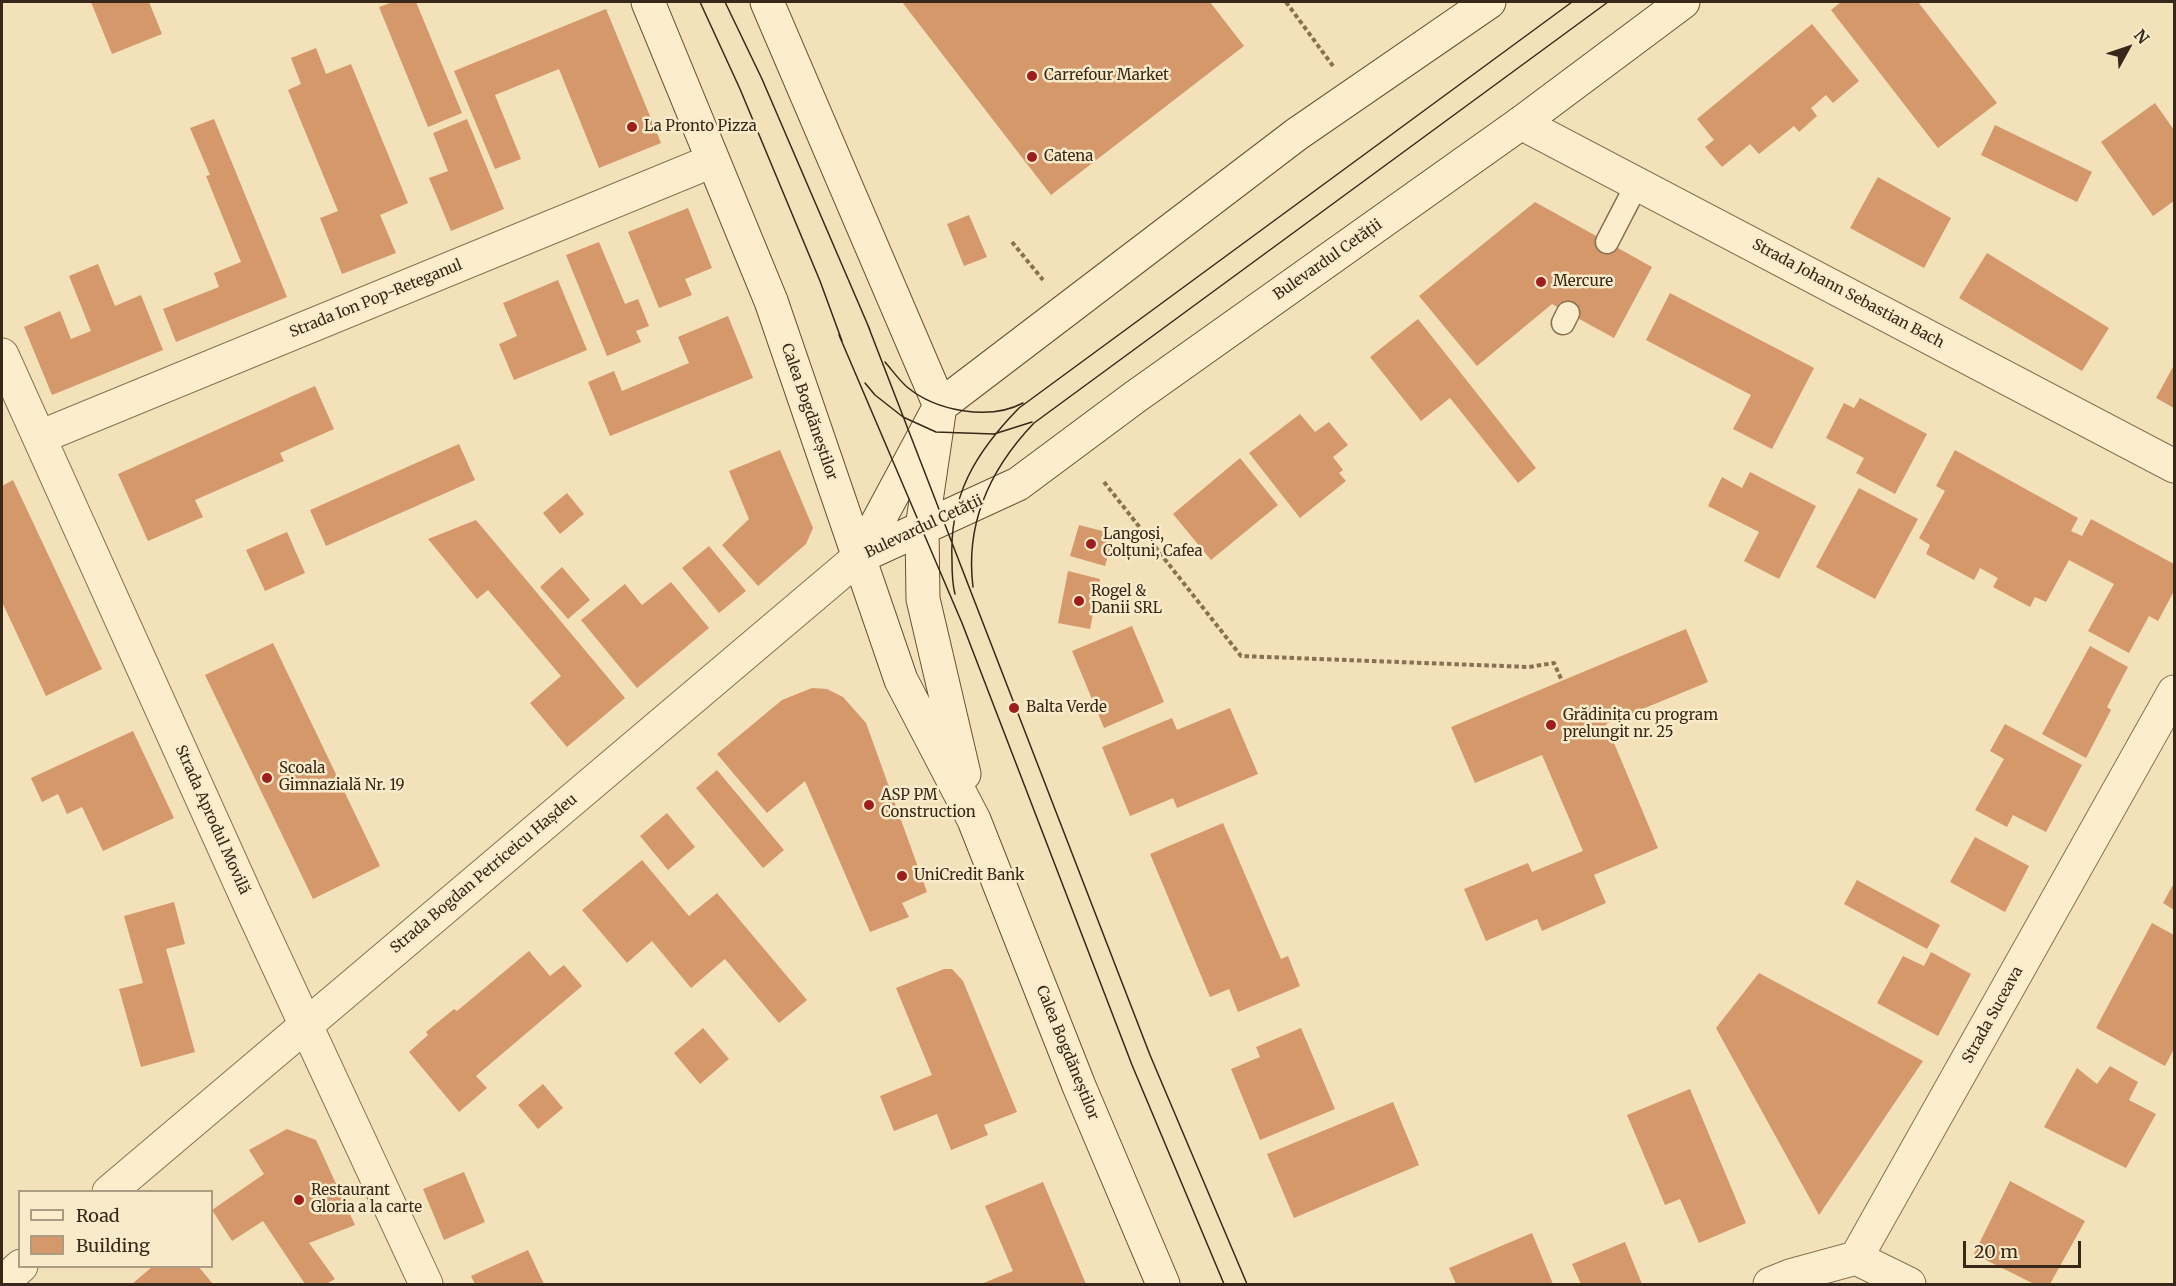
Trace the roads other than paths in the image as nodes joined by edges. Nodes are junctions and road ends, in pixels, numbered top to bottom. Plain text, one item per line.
1 (648, 2) edge
2 (767, 2) edge
3 (1490, 2) edge
4 (1683, 2) edge
5 (1521, 123) junction
6 (712, 161) junction
7 (1637, 184) junction
8 (1607, 242) dead end
9 (2, 355) edge
10 (940, 406) junction
11 (40, 437) junction
12 (2175, 466) edge
13 (922, 528) junction
14 (859, 557) junction
15 (2175, 692) edge
16 (974, 820) junction
17 (306, 1023) junction
18 (110, 1190) edge
19 (1856, 1258) junction
20 (19, 1268) edge
21 (2, 1284) edge
22 (426, 1284) edge
23 (1163, 1284) edge
24 (1770, 1284) edge
25 (1909, 1284) edge

1 - 6 street, Calea Bogdăneștilor
2 - 10 street
3 - 10 street, Bulevardul Cetății
4 - 5 street, Bulevardul Cetății
5 - 7 street, Strada Johann Sebastian Bach
5 - 13 street, Bulevardul Cetății
6 - 11 street, Strada Ion Pop-Reteganul
6 - 14 street, Calea Bogdăneștilor
7 - 8 lane
7 - 12 street, Strada Johann Sebastian Bach
9 - 11 street, Strada Aprodul Movilă
10 - 13 street, Calea Bogdăneștilor
10 - 14 street, Bulevardul Cetății
11 - 17 street, Strada Aprodul Movilă
13 - 14 street, Bulevardul Cetății
13 - 16 street, Calea Bogdăneștilor
14 - 16 street, Calea Bogdăneștilor
14 - 17 street, Strada Bogdan Petriceicu Hașdeu
15 - 19 street, Strada Suceava
16 - 23 street, Calea Bogdăneștilor
17 - 18 street, Strada Bogdan Petriceicu Hașdeu
17 - 22 street, Strada Aprodul Movilă
19 - 24 street
19 - 25 street
20 - 21 street

